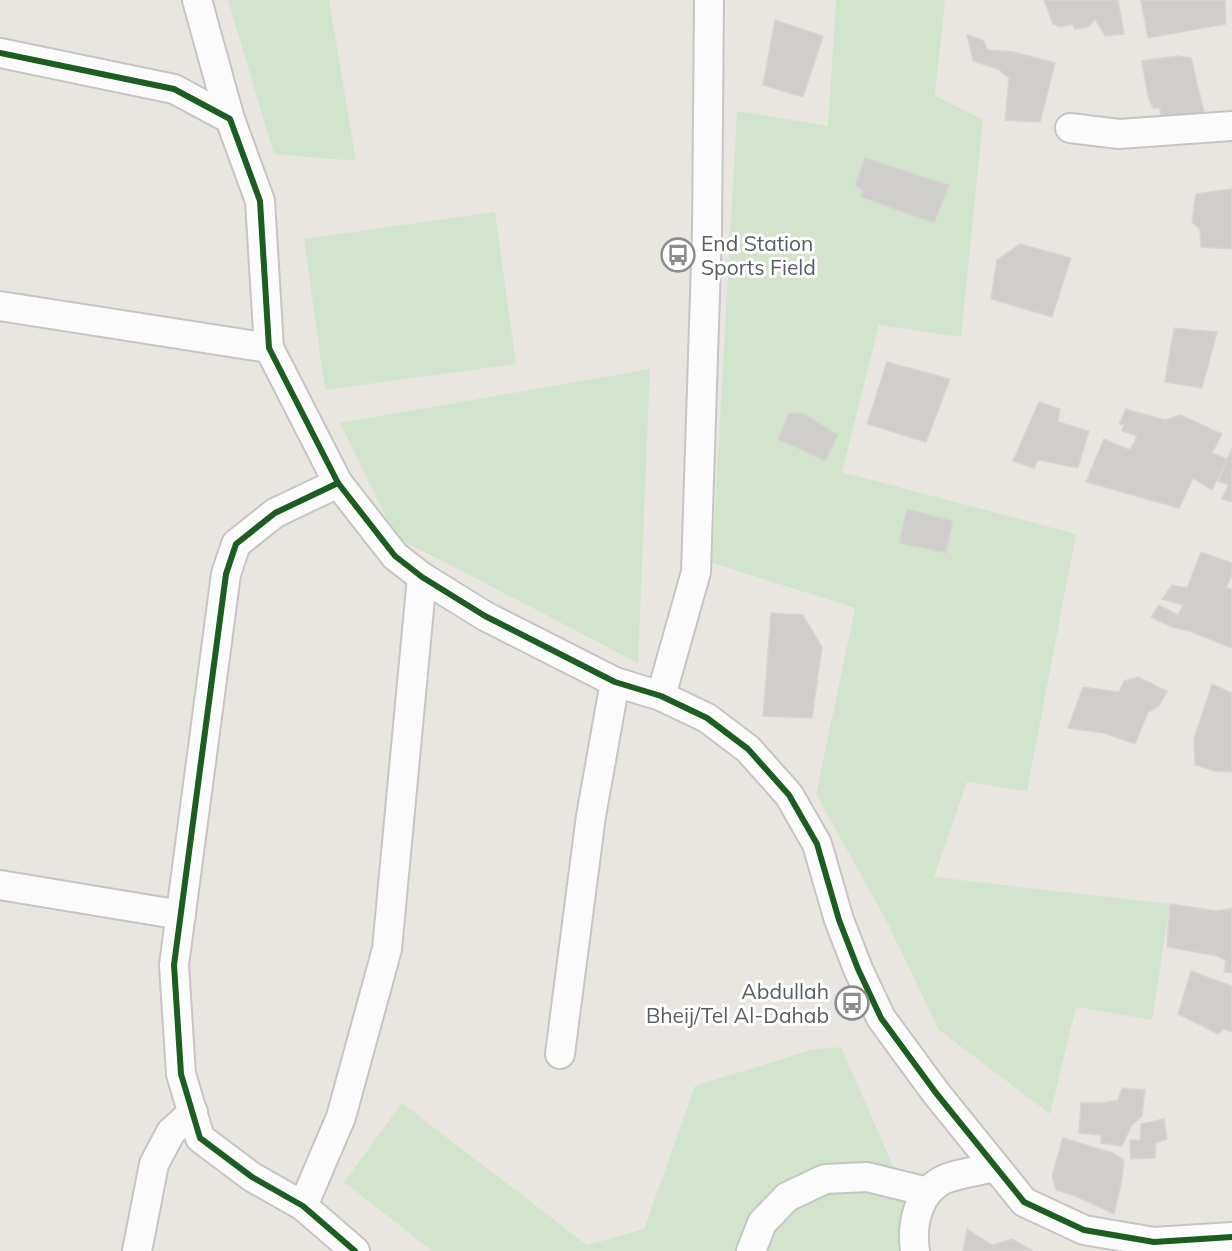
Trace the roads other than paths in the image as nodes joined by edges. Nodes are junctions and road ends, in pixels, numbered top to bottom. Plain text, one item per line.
1 (198, 0) edge
2 (709, 0) edge
3 (0, 53) edge
4 (230, 119) junction
5 (1232, 126) edge
6 (1070, 128) dead end
7 (0, 306) edge
8 (269, 348) junction
9 (338, 483) junction
10 (422, 577) junction
11 (615, 682) junction
12 (661, 696) junction
13 (0, 885) edge
14 (181, 915) junction
15 (560, 1054) dead end
16 (192, 1112) junction
17 (995, 1167) junction
18 (928, 1192) junction
19 (303, 1206) junction
20 (1232, 1237) edge
21 (137, 1251) edge
22 (355, 1251) edge
23 (751, 1251) edge
24 (915, 1251) edge

1 - 4 street
2 - 12 street
3 - 4 street
4 - 8 street
5 - 6 street
7 - 8 street
8 - 9 street
9 - 10 street
9 - 14 street
10 - 11 street
10 - 19 street
11 - 12 street
11 - 15 street
12 - 17 street
13 - 14 street
14 - 16 street
16 - 19 street
16 - 21 street
17 - 18 street
17 - 20 street
18 - 23 street
18 - 24 street
19 - 22 street

